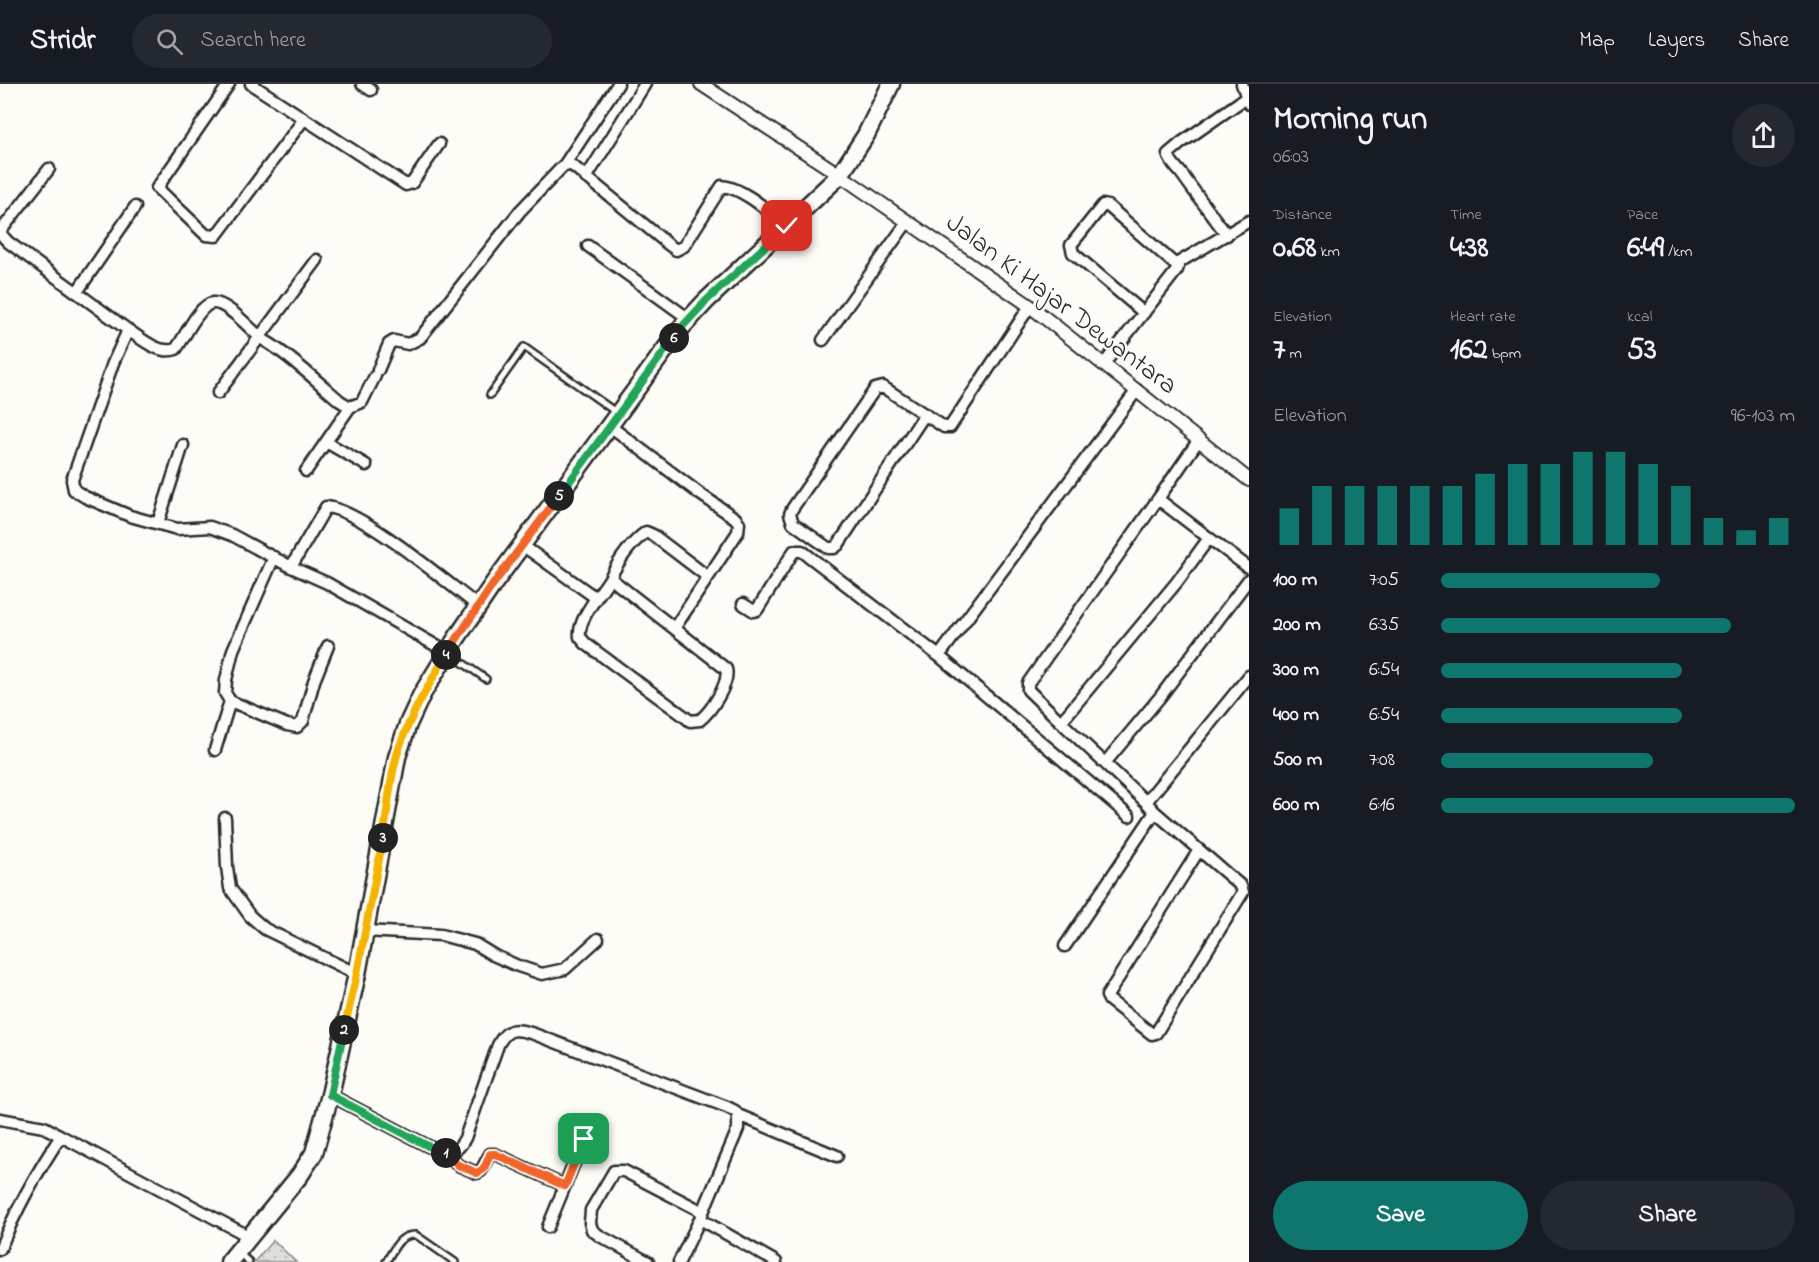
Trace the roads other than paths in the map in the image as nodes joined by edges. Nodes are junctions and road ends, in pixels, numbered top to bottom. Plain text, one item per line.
1 (229, 84) edge
2 (251, 84) edge
3 (618, 84) edge
4 (645, 84) edge
5 (701, 84) edge
6 (891, 84) edge
7 (1242, 84) edge
8 (1248, 100) edge
9 (304, 119) junction
10 (439, 144) dead end
11 (565, 164) junction
12 (49, 169) dead end
13 (840, 175) junction
14 (586, 178) junction
15 (135, 207) dead end
16 (908, 221) junction
17 (1249, 221) edge
18 (787, 226) junction
19 (0, 233) edge
20 (1227, 235) junction
21 (588, 246) dead end
22 (317, 260) dead end
23 (1176, 264) junction
24 (77, 292) junction
25 (1030, 306) junction
26 (1144, 313) junction
27 (689, 319) junction
28 (128, 330) junction
29 (259, 337) junction
30 (823, 340) dead end
31 (1104, 364) junction
32 (1137, 390) junction
33 (218, 393) dead end
34 (490, 395) dead end
35 (350, 407) junction
36 (925, 414) junction
37 (614, 420) junction
38 (1198, 441) junction
39 (326, 442) junction
40 (183, 445) dead end
41 (366, 465) dead end
42 (306, 471) dead end
43 (1249, 480) edge
44 (1158, 499) junction
45 (158, 523) junction
46 (1209, 538) junction
47 (522, 545) junction
48 (274, 557) junction
49 (291, 567) junction
50 (1249, 568) edge
51 (610, 578) junction
52 (708, 578) junction
53 (1249, 579) edge
54 (596, 598) junction
55 (743, 604) dead end
56 (478, 606) junction
57 (675, 627) junction
58 (328, 646) dead end
59 (447, 652) junction
60 (939, 656) junction
61 (1249, 676) edge
62 (486, 679) dead end
63 (230, 701) junction
64 (1060, 722) junction
65 (215, 750) dead end
66 (1105, 763) junction
67 (1146, 802) junction
68 (1155, 812) junction
69 (1129, 816) dead end
70 (225, 818) dead end
71 (1199, 850) junction
72 (364, 931) junction
73 (598, 939) dead end
74 (1065, 946) dead end
75 (357, 974) junction
76 (330, 1095) junction
77 (738, 1115) junction
78 (0, 1119) edge
79 (61, 1136) junction
80 (584, 1139) dead end
81 (447, 1153) junction
82 (837, 1156) dead end
83 (565, 1186) junction
84 (702, 1215) junction
85 (548, 1227) dead end
86 (250, 1237) junction
87 (0, 1249) edge
88 (239, 1258) edge
89 (386, 1262) edge
90 (454, 1262) edge
91 (648, 1262) edge
92 (679, 1262) edge
93 (776, 1262) edge

1 - 9 street
2 - 9 street
3 - 11 street
4 - 14 street
5 - 13 street, Jalan Ki Hajar Dewantara
6 - 13 main road
7 - 8 street
8 - 20 street
9 - 10 street
11 - 14 street
11 - 35 street
12 - 19 street
13 - 16 street, Jalan Ki Hajar Dewantara
13 - 18 main road
14 - 18 street
15 - 24 street
16 - 25 street, Jalan Ki Hajar Dewantara
16 - 30 street
17 - 20 street
18 - 27 main road
19 - 24 street
20 - 23 street
21 - 27 street
22 - 29 street
23 - 26 street
23 - 26 street
24 - 28 street
25 - 31 street, Jalan Ki Hajar Dewantara
25 - 36 street
26 - 31 street
27 - 37 main road
28 - 29 street
28 - 45 street
29 - 33 street
29 - 35 street
31 - 32 street, Jalan Ki Hajar Dewantara
32 - 38 street, Jalan Ki Hajar Dewantara
32 - 60 street
34 - 37 lane
35 - 39 street
36 - 36 street
37 - 47 main road
37 - 52 street
38 - 43 street, Jalan Ki Hajar Dewantara
38 - 44 street
39 - 41 street
39 - 42 street
40 - 45 street
44 - 46 street
44 - 64 street
45 - 48 street
46 - 50 street
46 - 64 street
47 - 54 street
47 - 56 main road
48 - 49 street
48 - 63 street
49 - 56 street
49 - 59 street
51 - 52 street
51 - 54 street
51 - 57 street
52 - 57 street
53 - 66 street
54 - 57 street
55 - 60 street
56 - 59 main road
58 - 63 street
59 - 62 lane
59 - 72 main road
60 - 69 street
61 - 67 street
63 - 65 street
64 - 66 street
66 - 67 street
67 - 68 street
68 - 71 street
68 - 74 street
70 - 75 street
71 - 71 street
72 - 73 street
72 - 75 main road
75 - 76 main road
76 - 81 street
76 - 86 main road
77 - 81 street
77 - 82 street
77 - 84 street
78 - 79 street
79 - 86 street
79 - 87 street
80 - 83 street
81 - 83 street
83 - 85 street
84 - 91 street
84 - 92 street
84 - 93 street
86 - 88 main road
89 - 90 lane

